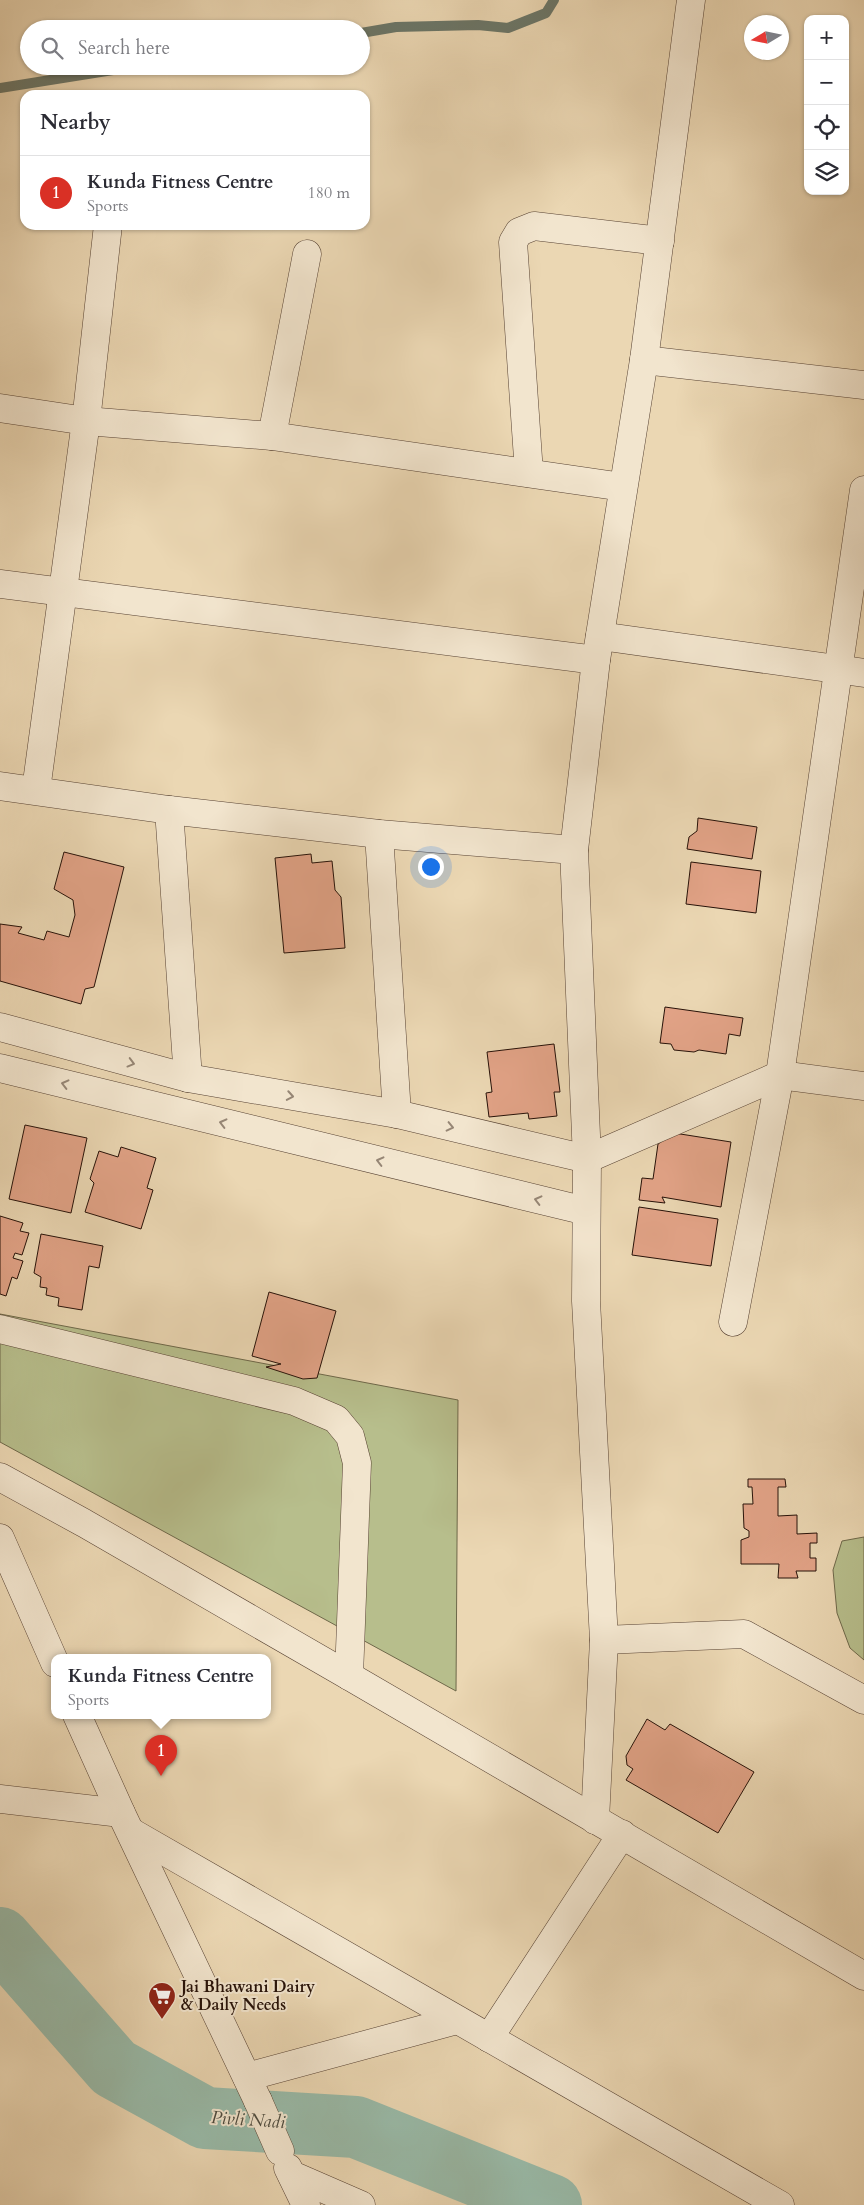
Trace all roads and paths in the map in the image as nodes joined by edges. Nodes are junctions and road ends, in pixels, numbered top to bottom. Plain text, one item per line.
1 (691, 0) edge
2 (107, 230) edge
3 (660, 241) junction
4 (307, 254) dead end
5 (644, 360) junction
6 (864, 385) edge
7 (0, 408) edge
8 (86, 421) junction
9 (272, 436) junction
10 (529, 473) junction
11 (623, 486) junction
12 (864, 490) edge
13 (0, 584) edge
14 (63, 592) junction
15 (598, 648) junction
16 (851, 672) edge
17 (0, 786) edge
18 (36, 790) junction
19 (169, 810) junction
20 (379, 834) junction
21 (574, 850) junction
22 (0, 1027) edge
23 (0, 1068) edge
24 (780, 1075) junction
25 (188, 1078) junction
26 (864, 1086) edge
27 (397, 1114) junction
28 (587, 1159) junction
29 (586, 1211) junction
30 (733, 1322) dead end
31 (0, 1329) edge
32 (0, 1477) edge
33 (0, 1538) edge
34 (604, 1640) junction
35 (51, 1654) edge
36 (349, 1676) junction
37 (864, 1700) edge
38 (79, 1719) edge
39 (0, 1798) edge
40 (595, 1820) junction
41 (126, 1822) junction
42 (622, 1834) junction
43 (864, 1976) edge
44 (457, 2020) junction
45 (490, 2038) junction
46 (252, 2089) junction
47 (292, 2175) junction
48 (306, 2205) edge
49 (361, 2205) edge
50 (780, 2205) edge

1 - 3 street
2 - 8 street
3 - 5 street
3 - 10 street
4 - 9 street
5 - 6 street
5 - 11 street
7 - 8 street
8 - 9 street
8 - 14 street
9 - 10 street
10 - 11 street
11 - 15 street
12 - 16 street
13 - 14 street
14 - 15 street
14 - 18 street
15 - 16 street
15 - 21 street
16 - 24 street
17 - 18 street
18 - 19 street
19 - 20 street
19 - 25 street
20 - 21 street
20 - 27 street
21 - 28 street
22 -> 25 street
29 -> 23 street
24 - 26 street
24 - 28 street
24 - 30 street
25 -> 27 street
27 -> 28 street
28 - 29 street
29 - 34 street
31 - 36 street
32 - 36 street
33 - 35 street
34 - 37 street
34 - 40 street
36 - 40 street
38 - 41 street
39 - 41 street
40 - 42 street
41 - 44 street
41 - 46 street
42 - 43 street
42 - 45 street
44 - 45 street
44 - 46 street
45 - 50 street
46 - 47 street
47 - 48 street
47 - 49 street

